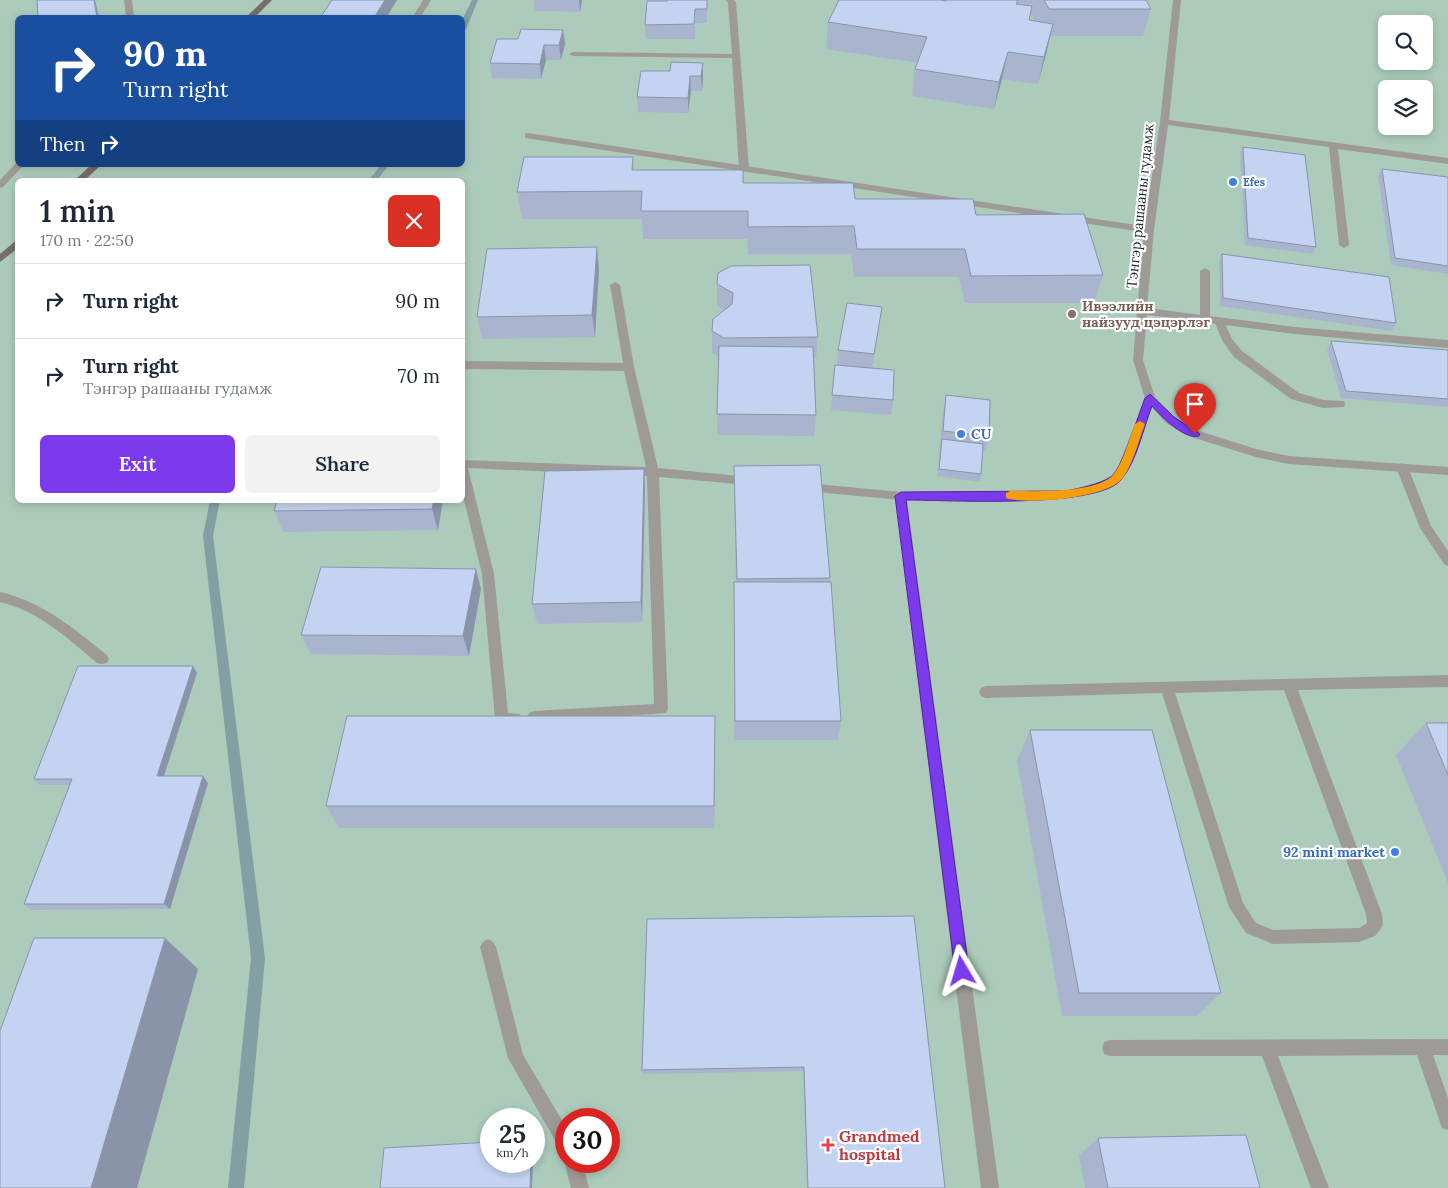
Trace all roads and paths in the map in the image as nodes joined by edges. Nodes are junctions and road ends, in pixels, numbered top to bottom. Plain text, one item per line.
1 (128, 0) edge
2 (268, 0) edge
3 (427, 0) edge
4 (730, 0) edge
5 (1176, 0) edge
6 (130, 15) edge
7 (252, 15) edge
8 (418, 15) edge
9 (572, 54) dead end
10 (736, 56) junction
11 (1164, 122) junction
12 (528, 136) dead end
13 (1333, 145) junction
14 (1448, 161) edge
15 (17, 167) edge
16 (94, 167) edge
17 (744, 169) junction
18 (82, 178) edge
19 (0, 185) edge
20 (1149, 230) junction
21 (1344, 244) dead end
22 (15, 245) edge
23 (0, 259) edge
24 (1205, 271) dead end
25 (615, 285) dead end
26 (1143, 311) junction
27 (1205, 320) junction
28 (1220, 323) junction
29 (1448, 344) edge
30 (465, 365) edge
31 (629, 368) junction
32 (1150, 398) junction
33 (1340, 404) dead end
34 (465, 465) edge
35 (1402, 468) junction
36 (1448, 471) edge
37 (653, 472) junction
38 (465, 478) edge
39 (762, 482) edge
40 (792, 485) edge
41 (901, 496) junction
42 (1448, 561) edge
43 (0, 598) edge
44 (102, 659) dead end
45 (1448, 681) edge
46 (1289, 685) junction
47 (1167, 688) junction
48 (986, 692) dead end
49 (488, 947) dead end
50 (1422, 1047) junction
51 (1448, 1047) edge
52 (1110, 1048) dead end
53 (1266, 1048) junction
54 (1448, 1122) edge
55 (555, 1124) edge
56 (576, 1173) edge
57 (580, 1188) edge
58 (990, 1188) edge
59 (1320, 1188) edge

1 - 6 street
2 - 7 street
3 - 8 street
4 - 10 street
5 - 11 street, Тэнгэр рашааны гудамж
9 - 10 street
10 - 17 street
11 - 13 street
11 - 20 street, Тэнгэр рашааны гудамж
12 - 17 street
13 - 14 street
13 - 21 street
15 - 19 street
16 - 18 street
17 - 20 street
20 - 26 street, Тэнгэр рашааны гудамж
22 - 23 street
24 - 27 street
25 - 31 street
26 - 27 street
26 - 32 street, Тэнгэр рашааны гудамж
27 - 28 street
28 - 29 street
28 - 33 street
30 - 31 street
31 - 37 street
32 - 35 street, Тэнгэр рашааны гудамж
32 - 41 street
34 - 37 street
35 - 36 street, Тэнгэр рашааны гудамж
35 - 42 street
37 - 38 street
37 - 39 street
40 - 41 street
41 - 58 street
43 - 44 street
45 - 46 street
46 - 47 street
46 - 47 street
47 - 48 street
49 - 55 street
50 - 51 street
50 - 53 street
50 - 54 street
52 - 53 street
53 - 59 street
56 - 57 street

